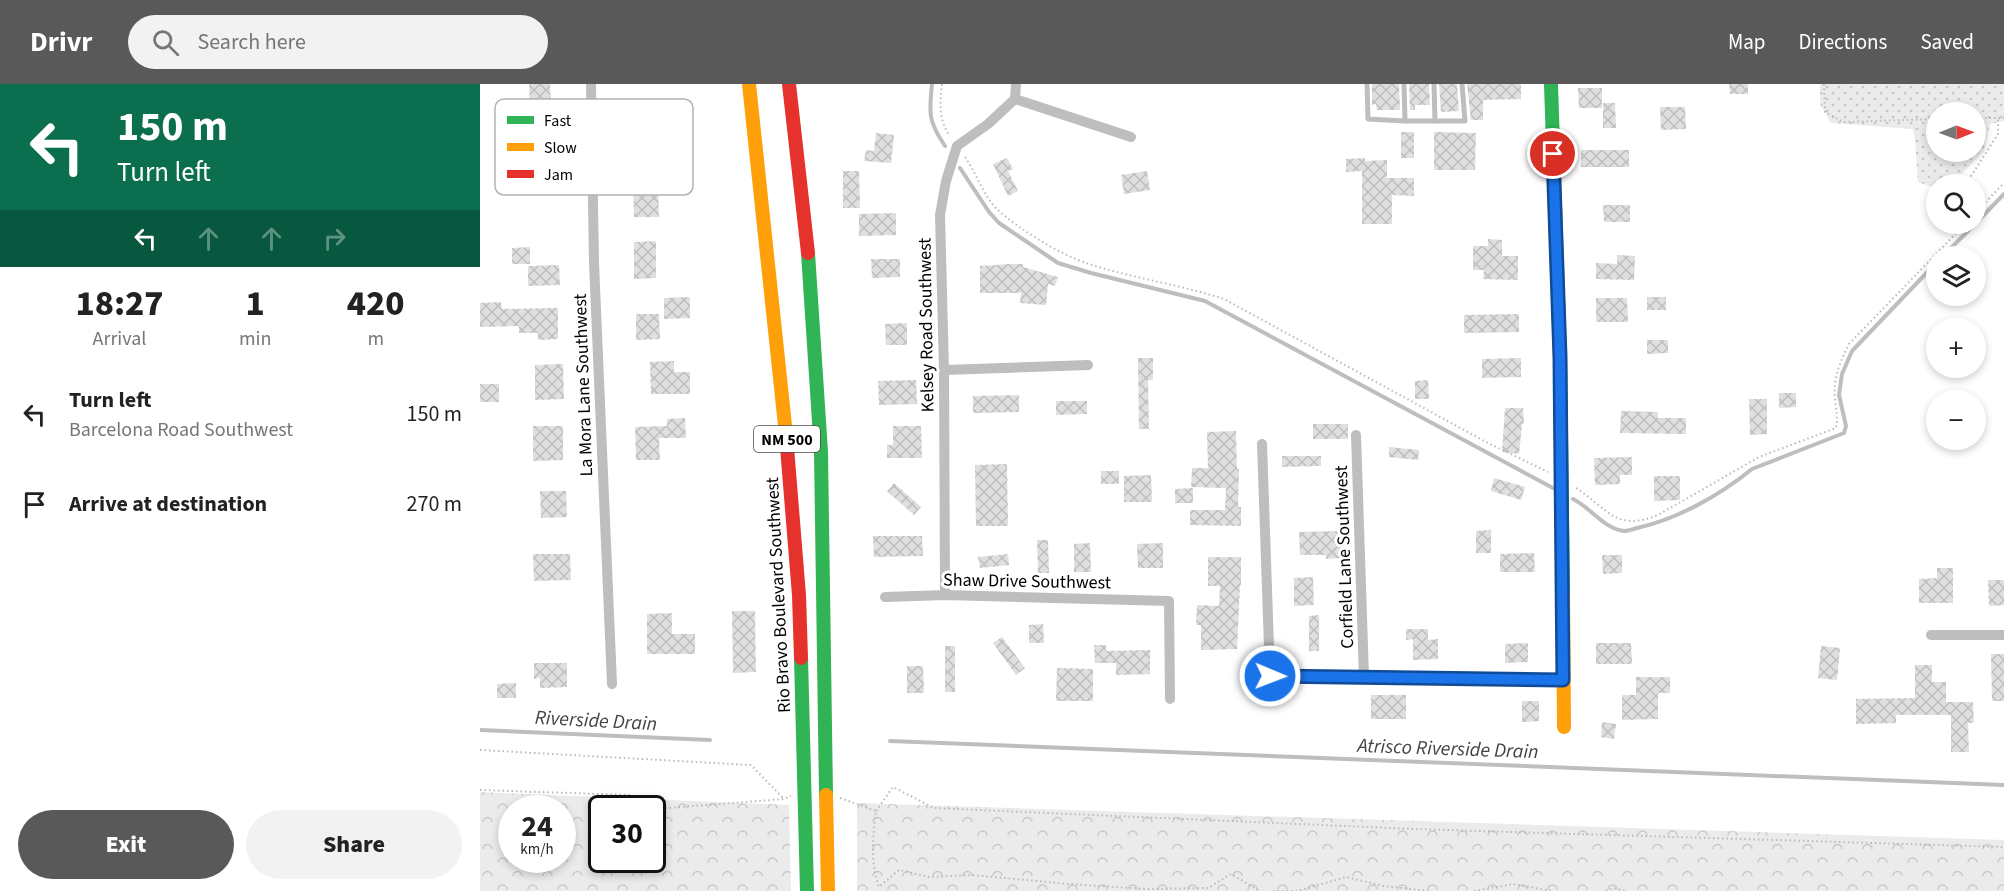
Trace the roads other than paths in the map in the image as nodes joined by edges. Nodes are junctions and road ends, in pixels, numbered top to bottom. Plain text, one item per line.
1 (591, 84) edge
2 (750, 84) edge
3 (789, 84) edge
4 (1016, 84) edge
5 (1367, 84) edge
6 (1404, 84) edge
7 (1434, 84) edge
8 (1462, 84) edge
9 (1551, 84) edge
10 (591, 99) edge
11 (1015, 99) junction
12 (1435, 121) junction
13 (1405, 122) junction
14 (1131, 137) dead end
15 (593, 195) edge
16 (1088, 365) dead end
17 (944, 370) junction
18 (1356, 435) dead end
19 (1262, 444) dead end
20 (945, 595) junction
21 (885, 597) dead end
22 (1931, 635) dead end
23 (2004, 635) edge
24 (1365, 677) junction
25 (1563, 680) junction
26 (612, 684) dead end
27 (1170, 699) dead end
28 (1564, 727) dead end
29 (807, 891) edge
30 (828, 891) edge

1 - 10 street, La Mora Lane Southwest
2 - 29 main road, Rio Bravo Boulevard Southwest / NM 500
3 - 30 main road, NM 500
4 - 11 street
5 - 13 lane
6 - 13 lane
7 - 12 lane
8 - 12 lane
9 - 25 main road
11 - 14 street
11 - 17 street, Kelsey Road Southwest
12 - 13 lane
15 - 26 street, La Mora Lane Southwest
16 - 17 street
17 - 20 street, Kelsey Road Southwest
18 - 24 street, Corfield Lane Southwest
19 - 24 street
20 - 21 street, Shaw Drive Southwest
20 - 27 street, Shaw Drive Southwest
22 - 23 street
24 - 25 street
25 - 28 main road

